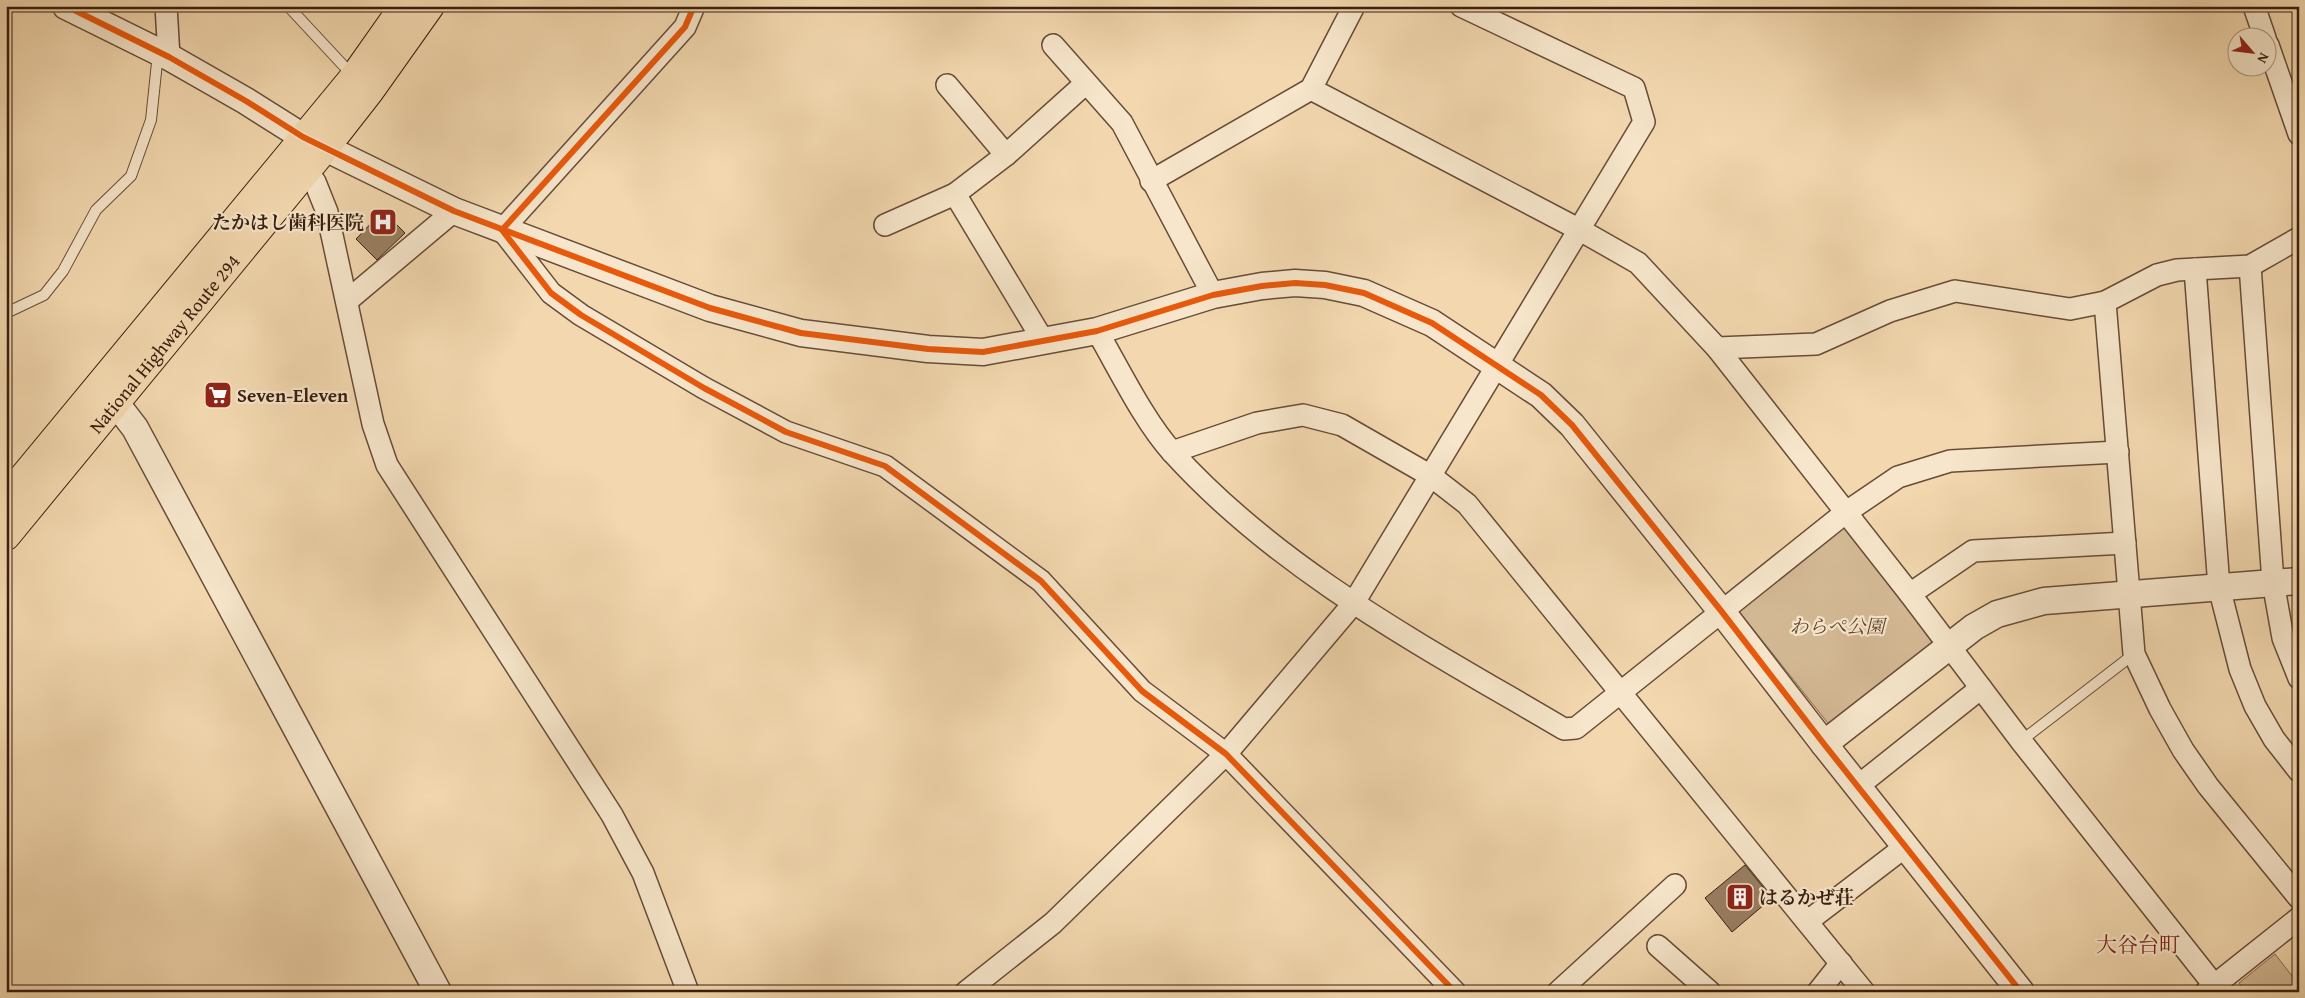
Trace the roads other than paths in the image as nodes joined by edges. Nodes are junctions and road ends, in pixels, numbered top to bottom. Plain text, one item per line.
1 (66, 6) edge
2 (166, 6) edge
3 (288, 6) edge
4 (404, 6) edge
5 (430, 6) edge
6 (694, 6) edge
7 (1354, 6) edge
8 (1461, 6) edge
9 (2254, 6) edge
10 (2262, 28) edge
11 (1053, 46) dead end
12 (163, 54) junction
13 (2278, 74) edge
14 (1086, 83) junction
15 (362, 84) junction
16 (947, 85) dead end
17 (1311, 89) junction
18 (2299, 134) edge
19 (315, 142) junction
20 (1006, 155) junction
21 (306, 171) junction
22 (1151, 181) junction
23 (955, 194) junction
24 (454, 211) junction
25 (885, 225) dead end
26 (502, 230) junction
27 (1580, 230) junction
28 (2299, 238) edge
29 (2250, 266) junction
30 (2195, 269) junction
31 (1213, 295) junction
32 (346, 301) junction
33 (2104, 302) junction
34 (6, 313) edge
35 (1097, 331) junction
36 (1044, 342) junction
37 (1717, 348) junction
38 (1497, 365) junction
39 (107, 395) junction
40 (1172, 452) junction
41 (2118, 452) junction
42 (1431, 476) junction
43 (6, 498) edge
44 (1845, 512) junction
45 (6, 536) edge
46 (2125, 543) junction
47 (2286, 581) edge
48 (2219, 587) junction
49 (1910, 594) junction
50 (2128, 594) junction
51 (1353, 604) junction
52 (1722, 612) junction
53 (1948, 646) junction
54 (2134, 654) junction
55 (2299, 678) edge
56 (1981, 688) junction
57 (1620, 692) junction
58 (2021, 741) junction
59 (1824, 744) junction
60 (1226, 754) junction
61 (2299, 771) edge
62 (1858, 786) junction
63 (1906, 846) junction
64 (1675, 885) dead end
65 (2299, 898) edge
66 (2299, 918) edge
67 (1808, 921) junction
68 (1658, 946) dead end
69 (1841, 963) junction
70 (2210, 988) edge
71 (438, 992) edge
72 (688, 992) edge
73 (966, 992) edge
74 (1455, 992) edge
75 (1558, 992) edge
76 (1710, 992) edge
77 (1818, 992) edge
78 (1864, 992) edge
79 (2021, 992) edge

1 - 12 street
2 - 12 street
3 - 15 lane
4 - 15 highway, National Highway Route 294
5 - 15 highway, National Highway Route 294
6 - 26 street
7 - 17 street
8 - 27 street
9 - 10 street
11 - 14 street
12 - 19 street
12 - 34 lane
13 - 18 street
14 - 20 street
14 - 22 street
15 - 19 highway, National Highway Route 294
16 - 20 street
17 - 22 street
17 - 27 street
19 - 21 highway, National Highway Route 294
19 - 24 street
19 - 39 highway, National Highway Route 294
20 - 23 street
21 - 32 street
21 - 39 highway, National Highway Route 294
22 - 31 street
23 - 25 street
23 - 36 street
24 - 26 street
24 - 32 street
26 - 36 street
26 - 60 street
27 - 37 street
27 - 38 street
28 - 29 street
29 - 30 street
29 - 47 street
30 - 33 street
30 - 48 street
31 - 35 street
31 - 38 street
32 - 72 street
33 - 37 street
33 - 41 street
35 - 36 street
35 - 40 street
37 - 44 street
38 - 42 street
38 - 52 street
39 - 43 highway, National Highway Route 294
39 - 45 highway, National Highway Route 294
39 - 71 street
40 - 42 street
40 - 51 street
41 - 44 street
41 - 46 street
42 - 51 street
42 - 57 street
44 - 49 street
44 - 52 street
46 - 49 street
46 - 50 street
47 - 48 street
47 - 55 street
48 - 50 street
48 - 61 street
49 - 53 street
50 - 53 street
50 - 54 street
51 - 57 street
51 - 60 street
52 - 57 street
52 - 59 street
53 - 56 street
53 - 59 street
54 - 58 lane
54 - 65 street
56 - 58 street
56 - 62 street
57 - 67 street
58 - 70 street
59 - 62 street
60 - 73 street
60 - 74 street
62 - 63 street
63 - 67 street
63 - 79 street
64 - 75 street
66 - 70 street
67 - 69 street
68 - 76 street
69 - 77 street
69 - 78 street

